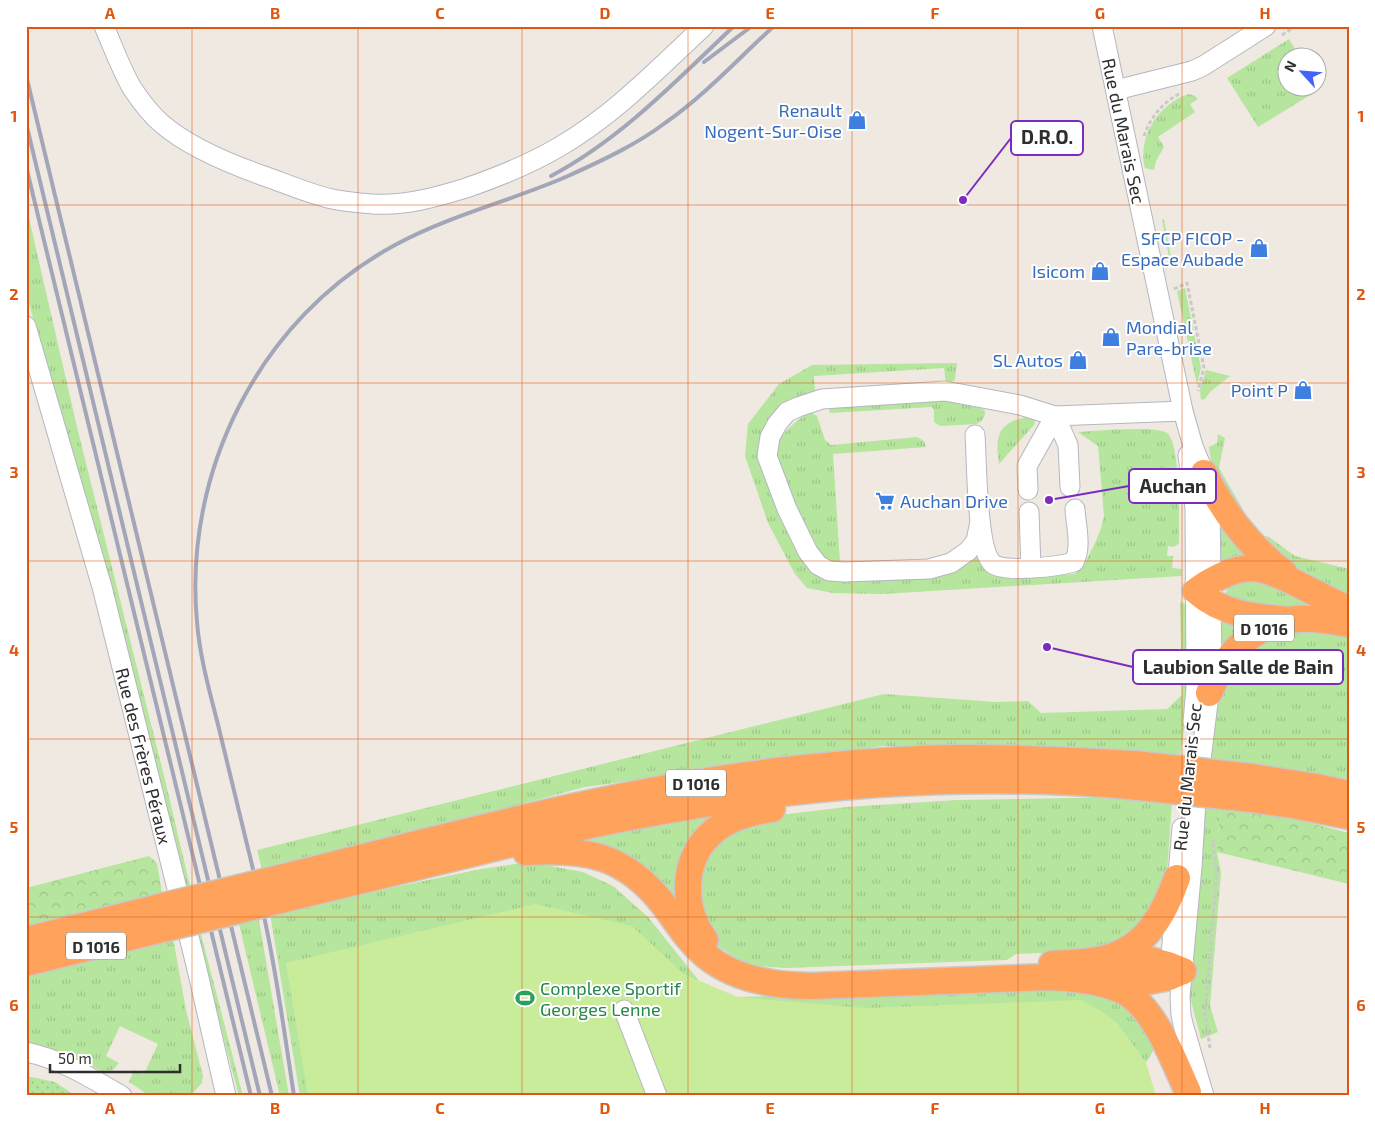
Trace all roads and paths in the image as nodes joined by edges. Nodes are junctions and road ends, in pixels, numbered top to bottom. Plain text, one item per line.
1 (104, 26) edge
2 (704, 26) edge
3 (1102, 26) edge
4 (1266, 26) edge
5 (1116, 90) junction
6 (26, 326) edge
7 (1183, 411) junction
8 (1055, 416) junction
9 (975, 436) dead end
10 (1204, 473) junction
11 (1070, 488) dead end
12 (1028, 490) dead end
13 (1075, 509) dead end
14 (1029, 512) dead end
15 (980, 522) junction
16 (1031, 568) junction
17 (1298, 584) junction
18 (1206, 592) junction
19 (1349, 608) edge
20 (1290, 620) junction
21 (1349, 624) edge
22 (1209, 693) junction
23 (1136, 775) junction
24 (910, 782) junction
25 (1247, 788) junction
26 (1349, 794) edge
27 (1349, 816) edge
28 (438, 862) junction
29 (1177, 878) junction
30 (272, 891) junction
31 (165, 917) junction
32 (1179, 929) junction
33 (26, 940) edge
34 (1106, 958) junction
35 (26, 963) edge
36 (1174, 971) junction
37 (1050, 977) junction
38 (624, 1010) dead end
39 (26, 1052) edge
40 (1194, 1094) edge
41 (122, 1096) edge
42 (226, 1096) edge
43 (657, 1096) edge

1 - 2 street
3 - 5 street, Rue du Marais Sec
4 - 5 street
5 - 7 street, Rue du Marais Sec
6 - 42 street, Rue des Frères Péraux
7 - 8 street
7 - 10 street, Rue du Marais Sec
7 - 18 street, Rue du Marais Sec
8 - 11 street
8 - 12 street
8 - 15 street
9 - 15 street
10 - 17 highway
10 - 18 street, Rue du Marais Sec
13 - 16 street
14 - 16 street
15 - 16 street
17 - 18 highway
17 - 19 highway
18 - 20 highway, D 1016
18 - 22 street, Rue du Marais Sec
18 - 29 street, Rue du Marais Sec
20 - 21 highway, D 1016
20 - 22 highway, D 1016
22 - 32 street, Rue du Marais Sec
23 - 24 highway, D 1016
23 - 25 highway, D 1016, bridge
23 - 30 highway, D 1016
24 - 28 highway, D 1016
24 - 34 highway, D 1016
25 - 26 highway, D 1016
25 - 27 highway, D 1016
28 - 30 highway, D 1016
28 - 37 highway, D 1016
29 - 32 street, Rue du Marais Sec
29 - 34 highway, D 1016
30 - 31 highway, D 1016, bridge
31 - 33 highway, D 1016
31 - 35 highway, D 1016
32 - 36 street
34 - 36 highway, D 1016
36 - 37 highway, D 1016
36 - 40 street
37 - 40 highway, D 1016
38 - 43 street
39 - 41 street

